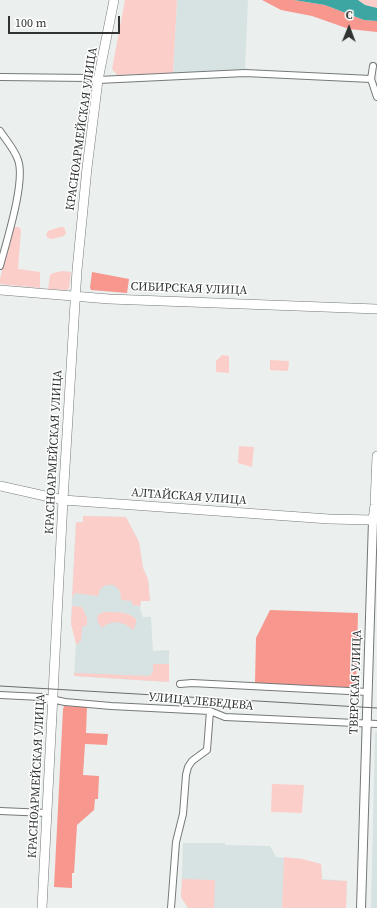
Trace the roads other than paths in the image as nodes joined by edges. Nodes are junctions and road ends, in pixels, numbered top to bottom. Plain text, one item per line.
1 (114, 0) edge
2 (373, 66) dead end
3 (0, 77) edge
4 (371, 79) junction
5 (98, 80) junction
6 (377, 97) edge
7 (0, 131) edge
8 (0, 266) edge
9 (0, 290) edge
10 (75, 296) junction
11 (377, 309) edge
12 (377, 456) edge
13 (0, 486) edge
14 (63, 500) junction
15 (375, 520) edge
16 (180, 684) dead end
17 (368, 692) junction
18 (0, 695) edge
19 (53, 700) junction
20 (210, 712) junction
21 (367, 723) junction
22 (377, 724) edge
23 (0, 811) edge
24 (47, 813) junction
25 (42, 908) edge
26 (171, 908) edge
27 (361, 908) edge

1 - 5 main road, КРАСНОАРМЕЙСКАЯ УЛИЦА
2 - 4 street
3 - 5 street
4 - 5 street
4 - 6 street
5 - 10 main road, КРАСНОАРМЕЙСКАЯ УЛИЦА
7 - 8 street
9 - 10 main road, СИБИРСКАЯ УЛИЦА
10 - 11 main road, СИБИРСКАЯ УЛИЦА
10 - 14 main road, КРАСНОАРМЕЙСКАЯ УЛИЦА
12 - 15 main road, ТВЕРСКАЯ УЛИЦА
13 - 14 main road, АЛТАЙСКАЯ УЛИЦА
14 - 15 main road, АЛТАЙСКАЯ УЛИЦА
14 - 19 main road, КРАСНОАРМЕЙСКАЯ УЛИЦА
15 - 17 street, ТВЕРСКАЯ УЛИЦА
16 - 17 street, УЛИЦА ЛЕБЕДЕВА
17 - 21 street, ТВЕРСКАЯ УЛИЦА
18 - 19 street, УЛИЦА ЛЕБЕДЕВА
19 - 20 street, УЛИЦА ЛЕБЕДЕВА
19 - 24 main road, КРАСНОАРМЕЙСКАЯ УЛИЦА
20 - 21 street, УЛИЦА ЛЕБЕДЕВА
20 - 26 street
21 - 22 street, УЛИЦА ЛЕБЕДЕВА
21 - 27 street, ТВЕРСКАЯ УЛИЦА
23 - 24 street
24 - 25 main road, КРАСНОАРМЕЙСКАЯ УЛИЦА

